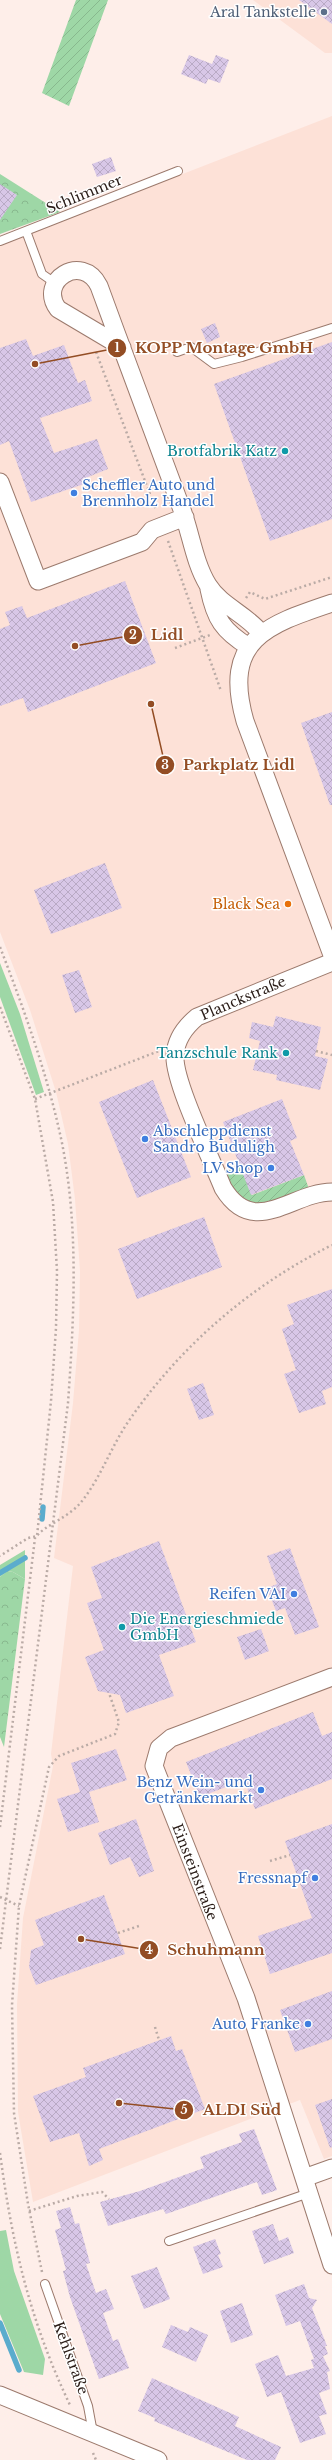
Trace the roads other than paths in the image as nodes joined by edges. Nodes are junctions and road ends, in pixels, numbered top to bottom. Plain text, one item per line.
1 (178, 171) dead end
2 (26, 231) junction
3 (0, 241) edge
4 (55, 283) junction
5 (332, 328) edge
6 (122, 347) junction
7 (176, 352) dead end
8 (0, 482) edge
9 (185, 517) junction
10 (209, 586) junction
11 (332, 603) edge
12 (261, 633) junction
13 (249, 647) junction
14 (332, 955) edge
15 (332, 962) edge
16 (332, 1192) edge
17 (332, 1677) edge
18 (332, 2168) edge
19 (306, 2186) junction
20 (169, 2240) dead end
21 (332, 2265) edge
22 (44, 2284) road end
23 (0, 2394) edge
24 (87, 2430) junction
25 (158, 2460) edge

1 - 2 lane, Schlimmer
2 - 3 lane, Schlimmer
2 - 4 lane
4 - 6 street
4 - 6 street
5 - 7 lane
6 - 9 street
8 - 9 street
9 - 10 street
10 - 12 street
10 - 13 street
11 - 12 street
12 - 13 street
13 - 14 street
15 - 16 street, Planckstraße
17 - 19 street, Einsteinstraße
18 - 19 street
19 - 20 lane
19 - 21 street, Einsteinstraße
22 - 24 lane, Kehlstraße
23 - 24 street
24 - 25 street

